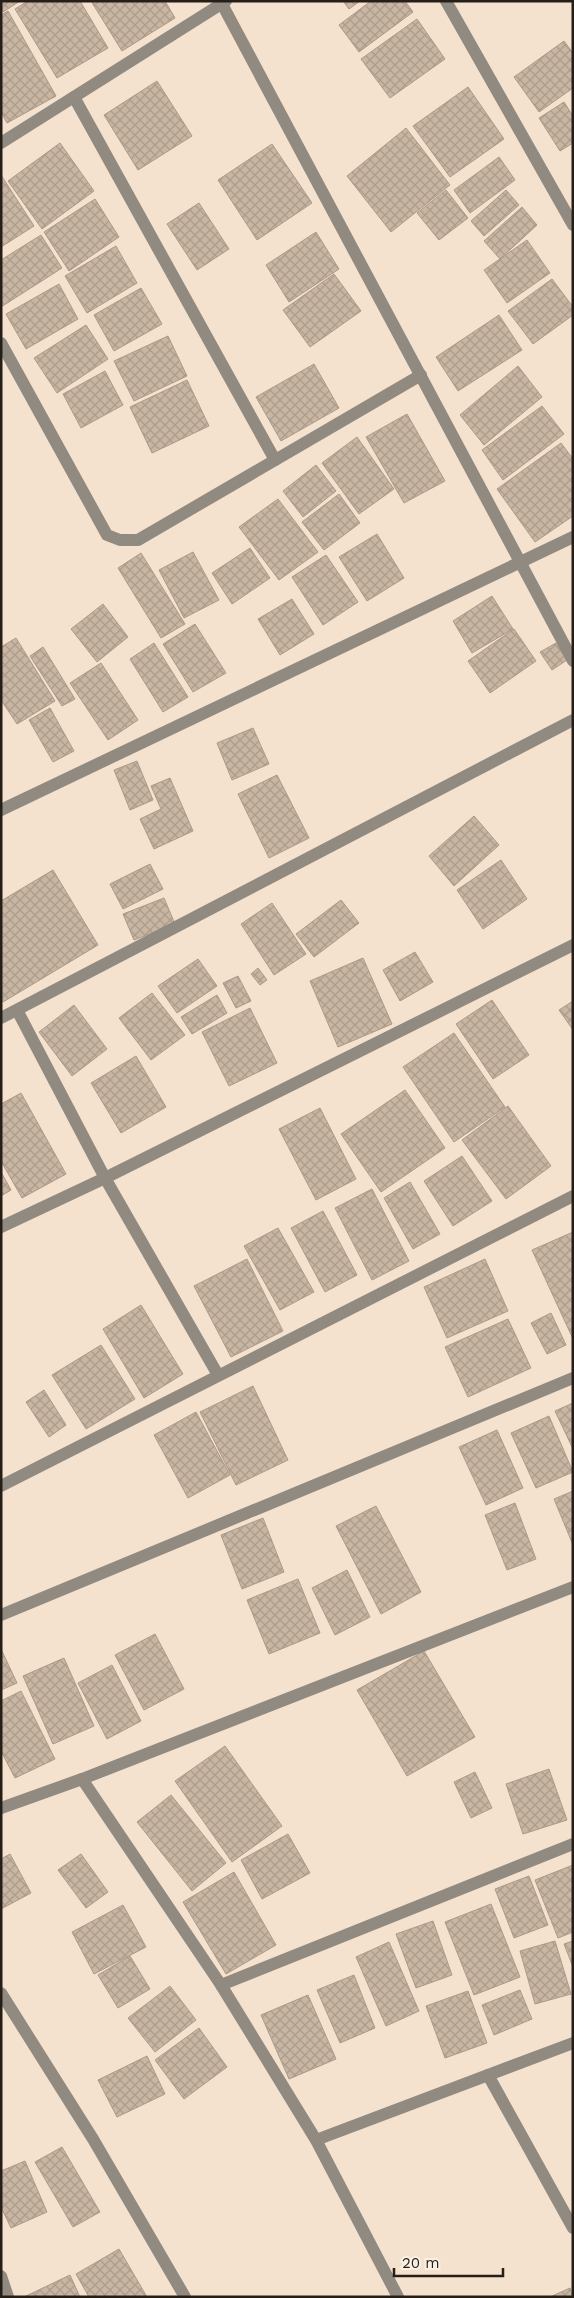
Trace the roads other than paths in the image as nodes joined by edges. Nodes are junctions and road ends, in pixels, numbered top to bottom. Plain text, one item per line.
1 (446, 1) edge
2 (224, 3) edge
3 (74, 97) junction
4 (1, 143) edge
5 (573, 225) edge
6 (1, 342) edge
7 (6, 362) edge
8 (421, 375) junction
9 (275, 460) junction
10 (573, 537) edge
11 (521, 563) junction
12 (573, 661) edge
13 (573, 720) edge
14 (1, 810) edge
15 (573, 945) edge
16 (17, 1010) junction
17 (1, 1018) edge
18 (105, 1178) junction
19 (573, 1196) edge
20 (1, 1227) edge
21 (218, 1375) junction
22 (573, 1378) edge
23 (1, 1486) edge
24 (573, 1586) edge
25 (1, 1614) edge
26 (82, 1779) junction
27 (1, 1808) edge
28 (573, 1844) edge
29 (220, 1985) junction
30 (1, 1993) edge
31 (573, 2043) edge
32 (488, 2075) junction
33 (316, 2140) junction
34 (573, 2228) edge
35 (1, 2276) edge
36 (8, 2297) edge
37 (185, 2297) edge
38 (398, 2297) edge

1 - 5 street
2 - 3 street
2 - 8 street
3 - 4 street
3 - 9 street
6 - 7 street
7 - 9 street
8 - 9 street
8 - 11 street
10 - 11 street
11 - 12 street
11 - 14 street
13 - 16 street
15 - 18 street
16 - 17 street
16 - 18 street
18 - 20 street
18 - 21 street
19 - 21 street
21 - 23 street
22 - 25 street
24 - 26 street
26 - 27 street
26 - 29 street
28 - 29 street
29 - 33 street
30 - 37 street
31 - 32 street
32 - 33 street
32 - 34 street
33 - 38 street
35 - 36 street

